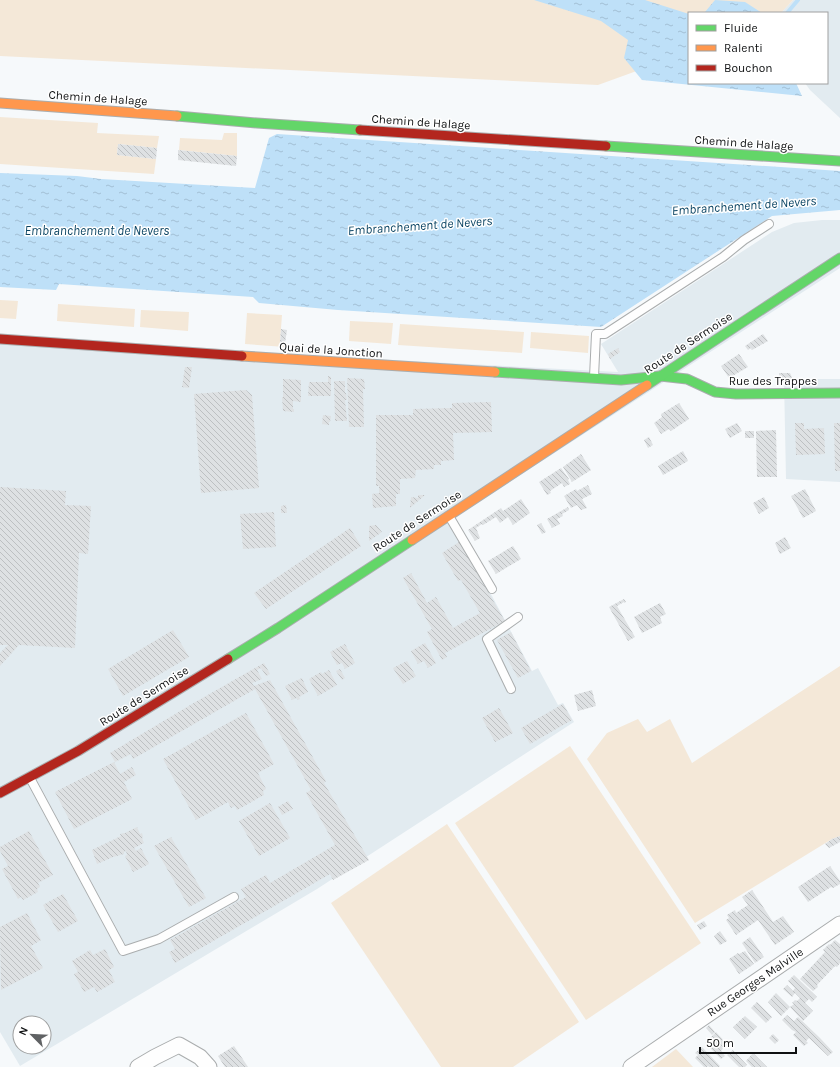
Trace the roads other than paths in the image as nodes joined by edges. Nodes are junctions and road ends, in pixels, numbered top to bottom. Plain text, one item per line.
1 (0, 103) edge
2 (840, 162) edge
3 (770, 224) dead end
4 (840, 258) edge
5 (0, 339) edge
6 (660, 376) junction
7 (594, 378) junction
8 (840, 392) edge
9 (448, 515) junction
10 (492, 589) dead end
11 (518, 617) dead end
12 (511, 689) dead end
13 (30, 777) junction
14 (0, 793) edge
15 (234, 897) dead end
16 (840, 924) edge
17 (138, 1067) edge
18 (209, 1067) edge
19 (631, 1067) edge

1 - 2 street, Chemin de Halage
3 - 7 lane
4 - 6 street, Route de Sermoise
5 - 7 street, Quai de la Jonction
6 - 7 street, Quai de la Jonction
6 - 8 street, Rue des Trappes
6 - 9 street, Route de Sermoise
9 - 10 lane
9 - 13 street, Route de Sermoise
11 - 12 lane
13 - 14 street, Route de Sermoise
13 - 15 lane
16 - 19 street, Rue Georges Malville
17 - 18 street

